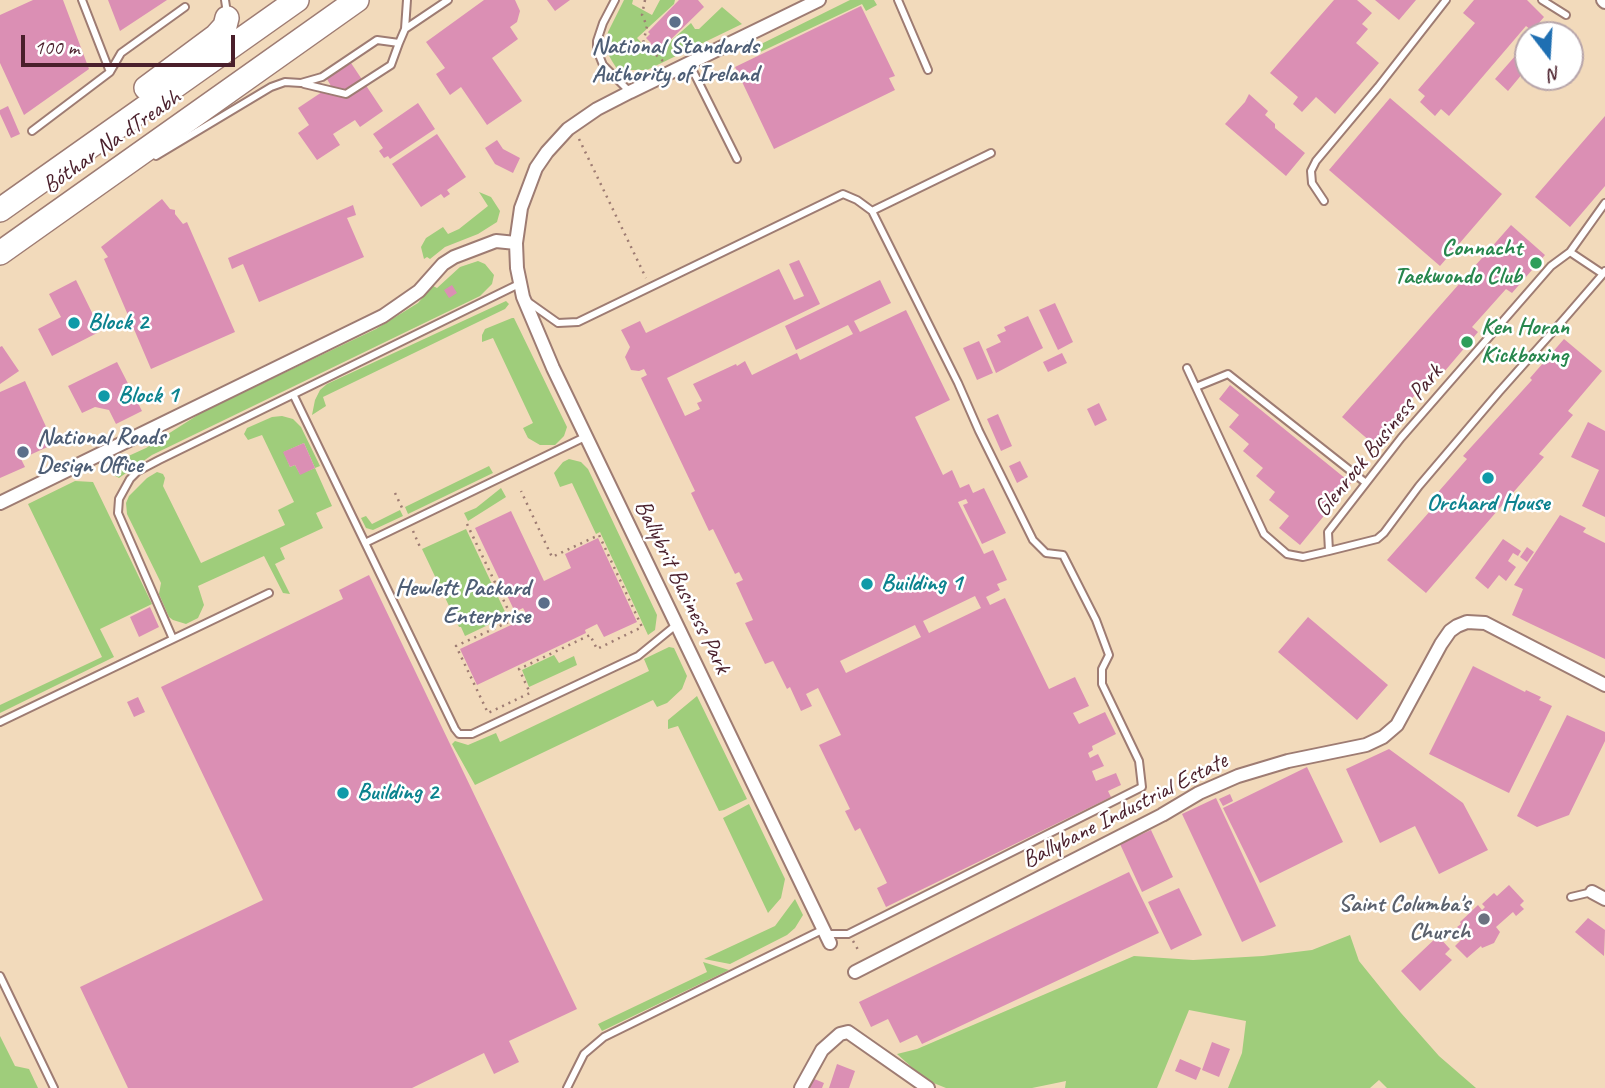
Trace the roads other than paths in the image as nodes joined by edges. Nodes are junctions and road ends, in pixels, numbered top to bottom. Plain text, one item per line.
1 (82, 0) edge
2 (297, 0) edge
3 (357, 0) edge
4 (407, 0) edge
5 (448, 0) edge
6 (615, 0) edge
7 (819, 0) edge
8 (898, 0) edge
9 (1446, 0) edge
10 (1542, 0) edge
11 (185, 7) dead end
12 (226, 9) edge
13 (1566, 15) dead end
14 (405, 29) junction
15 (400, 43) junction
16 (689, 63) junction
17 (928, 70) dead end
18 (110, 72) junction
19 (301, 83) junction
20 (630, 92) junction
21 (32, 131) dead end
22 (991, 153) dead end
23 (151, 158) dead end
24 (737, 159) dead end
25 (139, 164) dead end
26 (89, 191) junction
27 (1324, 201) dead end
28 (1605, 204) edge
29 (0, 209) edge
30 (872, 211) junction
31 (516, 243) junction
32 (1570, 252) junction
33 (0, 253) edge
34 (1604, 273) edge
35 (521, 291) junction
36 (1187, 368) dead end
37 (1196, 387) junction
38 (294, 396) junction
39 (585, 437) junction
40 (1366, 483) junction
41 (0, 503) edge
42 (365, 543) junction
43 (1329, 551) junction
44 (269, 593) dead end
45 (676, 625) junction
46 (173, 639) junction
47 (1605, 685) edge
48 (0, 722) edge
49 (1592, 892) joint
50 (1571, 897) dead end
51 (1605, 899) edge
52 (827, 936) junction
53 (855, 972) dead end
54 (0, 976) edge
55 (54, 1088) edge
56 (567, 1088) edge
57 (801, 1088) edge
58 (928, 1088) edge

1 - 18 lane
2 - 29 highway, Bóthar Na dTreabh
3 - 26 highway, Bóthar Na dTreabh
4 - 14 lane
5 - 14 lane
6 - 20 lane
7 - 16 street, Ballybrit Business Park
8 - 17 lane
9 - 27 lane
10 - 13 lane
11 - 18 lane
12 - 29 highway
14 - 15 lane
15 - 19 lane
15 - 19 lane
16 - 20 street, Ballybrit Business Park
16 - 24 lane
18 - 21 lane
19 - 23 lane
20 - 31 street, Ballybrit Business Park
22 - 30 lane
25 - 26 lane
26 - 33 highway, Bóthar Na dTreabh
28 - 32 lane, Glenrock Business Park
30 - 35 lane
30 - 52 lane
31 - 35 street, Ballybrit Business Park
31 - 41 street
32 - 34 lane, Glenrock Business Park
32 - 40 lane, Glenrock Business Park
34 - 43 lane, Glenrock Business Park
35 - 38 lane
35 - 39 street, Ballybrit Business Park
36 - 37 lane
37 - 40 lane
37 - 43 lane
38 - 42 lane
38 - 46 lane
39 - 42 lane
39 - 45 street, Ballybrit Business Park
40 - 43 lane, Glenrock Business Park
42 - 45 lane
44 - 46 lane
45 - 52 street, Ballybrit Business Park
46 - 48 lane
47 - 53 street, Ballybane Industrial Estate
49 - 50 lane
49 - 51 street
52 - 56 lane
54 - 55 lane
57 - 58 street

